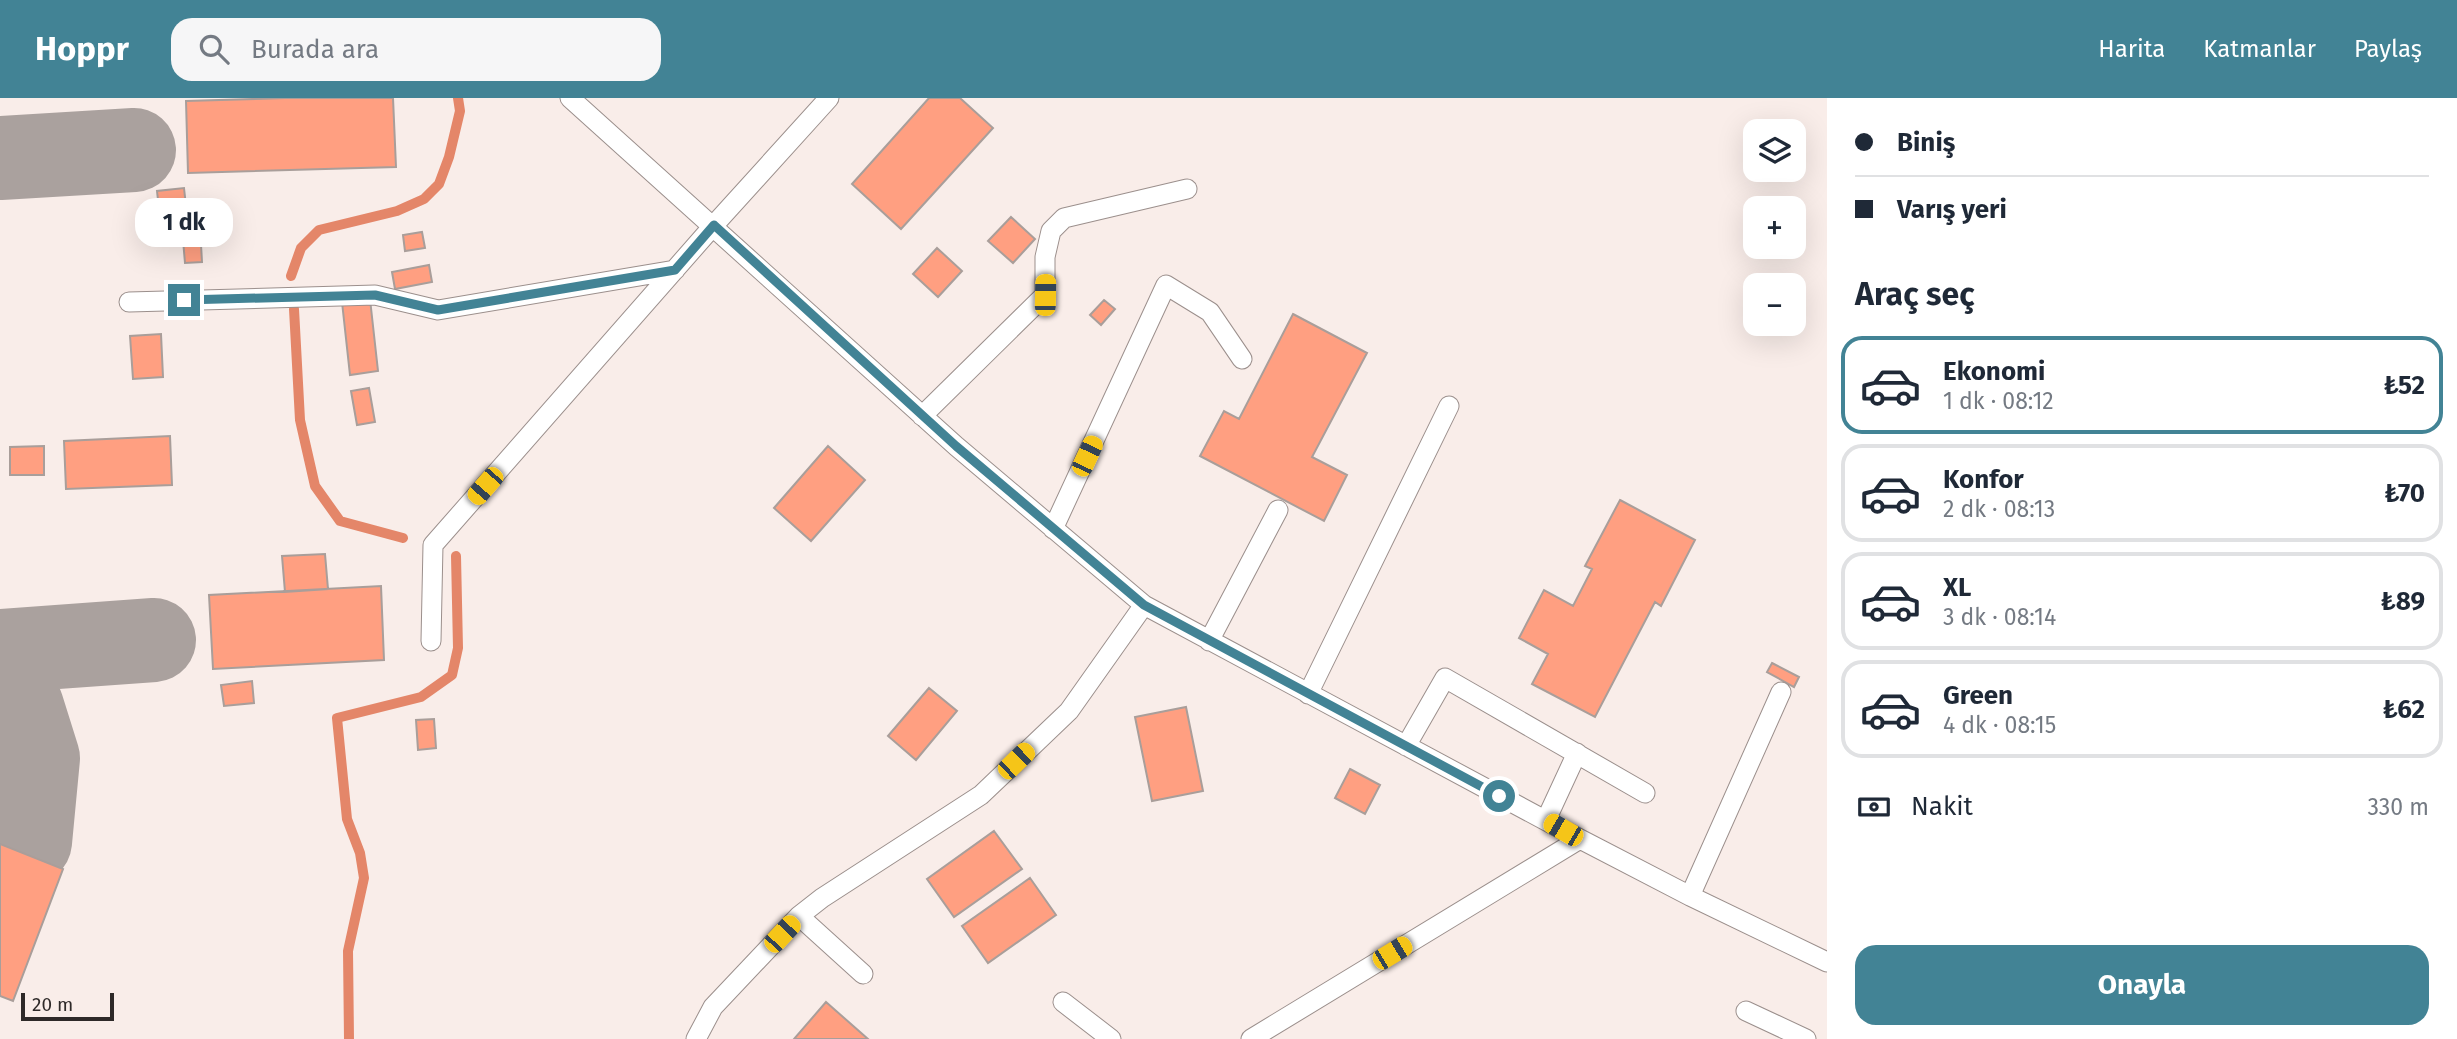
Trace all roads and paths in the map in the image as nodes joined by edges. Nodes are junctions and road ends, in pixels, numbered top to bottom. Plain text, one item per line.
1 (570, 98) edge
2 (829, 98) edge
3 (1187, 189) dead end
4 (714, 225) junction
5 (675, 270) junction
6 (129, 302) dead end
7 (1242, 359) dead end
8 (1449, 406) dead end
9 (922, 416) junction
10 (1278, 510) dead end
11 (1053, 529) junction
12 (1144, 605) junction
13 (431, 641) dead end
14 (1209, 641) junction
15 (1781, 692) dead end
16 (1308, 694) junction
17 (1406, 746) junction
18 (1577, 753) junction
19 (1645, 793) dead end
20 (1546, 820) junction
21 (1580, 839) junction
22 (1690, 896) junction
23 (799, 916) junction
24 (1827, 962) edge
25 (863, 974) dead end
26 (1063, 1002) dead end
27 (1746, 1011) dead end
28 (696, 1039) edge
29 (1111, 1039) edge
30 (1251, 1039) edge
31 (1806, 1039) edge

1 - 4 lane
2 - 4 lane
3 - 9 lane
4 - 5 lane
4 - 9 lane
5 - 6 lane
5 - 13 lane
7 - 11 lane
8 - 16 lane
9 - 11 lane
10 - 14 lane
11 - 12 lane
12 - 14 lane
12 - 23 lane
14 - 16 lane
15 - 22 lane
16 - 17 lane
17 - 18 lane
17 - 20 lane
18 - 19 lane
18 - 20 lane
20 - 21 lane
21 - 22 lane
21 - 30 lane
22 - 24 lane
23 - 25 lane
23 - 28 lane
26 - 29 lane
27 - 31 lane

